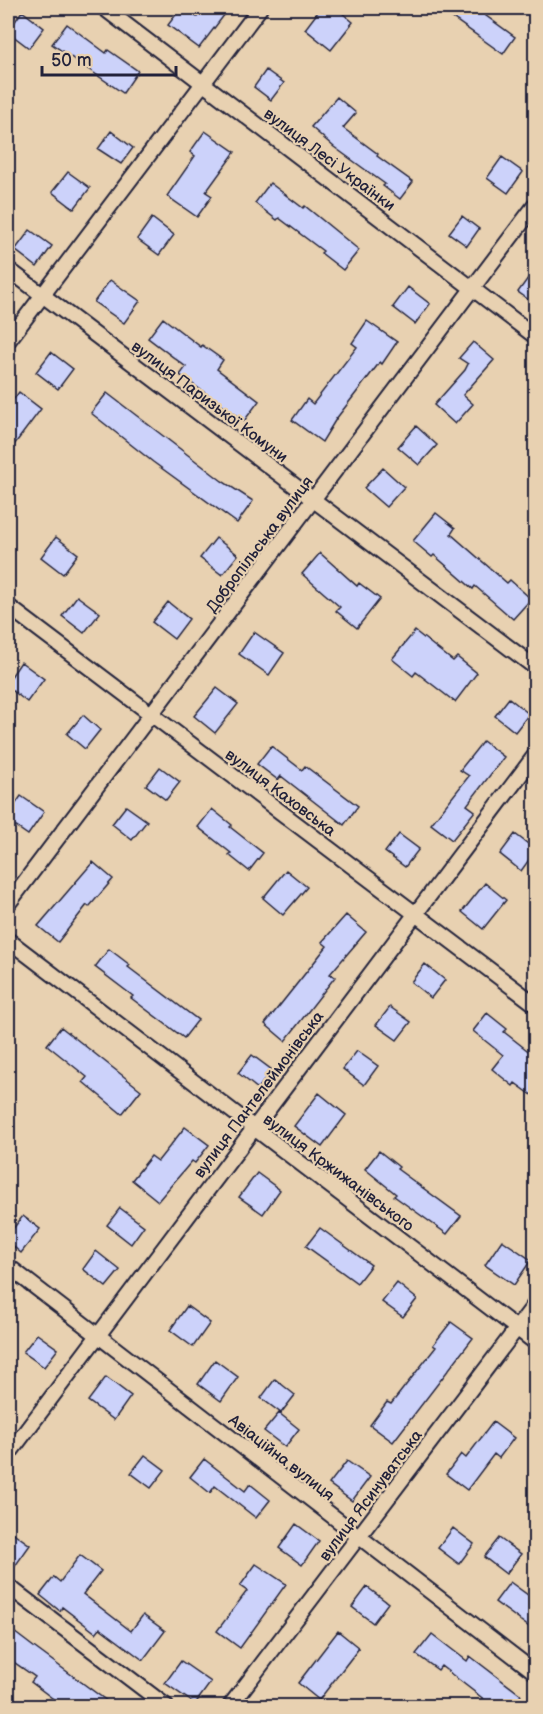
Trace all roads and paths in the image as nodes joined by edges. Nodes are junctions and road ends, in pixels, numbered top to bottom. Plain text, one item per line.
1 (104, 8) edge
2 (260, 8) edge
3 (203, 84) junction
4 (536, 204) edge
5 (8, 268) edge
6 (472, 289) junction
7 (42, 295) junction
8 (536, 337) edge
9 (8, 341) edge
10 (313, 500) junction
11 (8, 606) edge
12 (536, 668) edge
13 (151, 714) junction
14 (536, 754) edge
15 (8, 904) edge
16 (415, 914) junction
17 (8, 939) edge
18 (536, 1005) edge
19 (254, 1128) junction
20 (8, 1266) edge
21 (536, 1303) edge
22 (516, 1328) junction
23 (97, 1336) junction
24 (536, 1343) edge
25 (8, 1455) edge
26 (358, 1537) junction
27 (8, 1586) edge
28 (536, 1673) edge
29 (166, 1707) edge
30 (230, 1707) edge

1 - 3 street, вулиця Лесі Українки
2 - 3 street
3 - 6 street, вулиця Лесі Українки
3 - 7 street
4 - 6 street, Добропільська вулиця
5 - 7 street, вулиця Паризької Комуни
6 - 8 street, вулиця Лесі Українки
6 - 10 street, Добропільська вулиця
7 - 9 street
7 - 10 street, вулиця Паризької Комуни
10 - 12 street, вулиця Паризької Комуни
10 - 13 street, Добропільська вулиця
11 - 13 street, вулиця Каховська
13 - 15 street, Добропільська вулиця
13 - 16 street, вулиця Каховська
14 - 16 street, вулиця Пантелеймонівська
16 - 18 street, вулиця Каховська
16 - 19 street, вулиця Пантелеймонівська
17 - 19 street, вулиця Кржижанівського
19 - 22 street, вулиця Кржижанівського
19 - 23 street, вулиця Пантелеймонівська
20 - 23 street, Авіаційна вулиця
21 - 22 street, вулиця Ясинуватська
22 - 24 street, вулиця Кржижанівського
22 - 26 street, вулиця Ясинуватська
23 - 25 street, вулиця Пантелеймонівська
23 - 26 street, Авіаційна вулиця
26 - 28 street, Авіаційна вулиця
26 - 30 street, вулиця Ясинуватська
27 - 29 street

